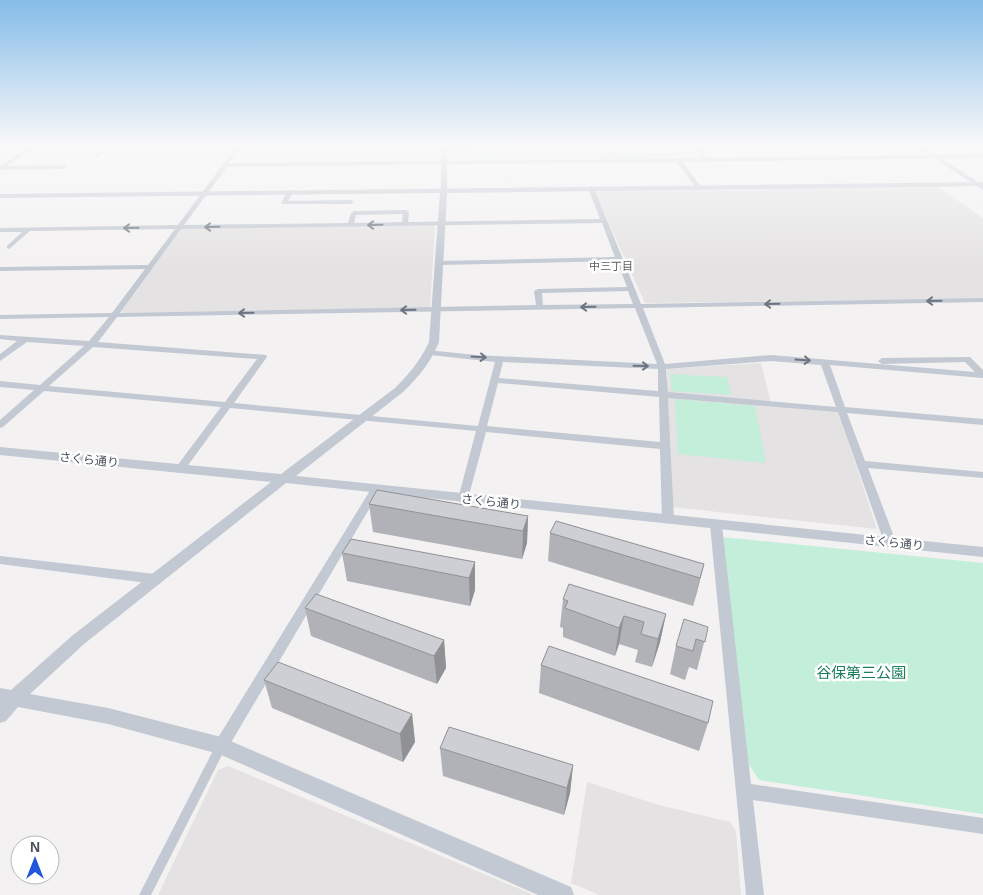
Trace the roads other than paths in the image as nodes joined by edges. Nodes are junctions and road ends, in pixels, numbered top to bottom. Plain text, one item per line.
1 (210, 186) edge
2 (444, 186) edge
3 (873, 186) edge
4 (698, 187) joint
5 (590, 188) junction
6 (444, 190) junction
7 (290, 192) junction
8 (321, 192) junction
9 (204, 194) junction
10 (0, 196) edge
11 (351, 202) dead end
12 (316, 203) junction
13 (604, 221) junction
14 (405, 224) junction
15 (441, 224) junction
16 (350, 225) junction
17 (180, 227) junction
18 (29, 229) junction
19 (0, 230) edge
20 (9, 247) dead end
21 (619, 259) junction
22 (439, 263) junction
23 (151, 267) junction
24 (0, 269) edge
25 (630, 289) junction
26 (983, 300) edge
27 (637, 306) junction
28 (540, 308) junction
29 (437, 310) junction
30 (115, 316) junction
31 (0, 317) edge
32 (0, 337) edge
33 (24, 339) junction
34 (91, 344) junction
35 (430, 352) junction
36 (0, 358) edge
37 (500, 359) junction
38 (824, 362) junction
39 (662, 367) junction
40 (983, 375) edge
41 (494, 380) junction
42 (0, 384) edge
43 (41, 388) junction
44 (663, 394) junction
45 (227, 405) junction
46 (841, 409) junction
47 (363, 418) junction
48 (983, 422) edge
49 (0, 424) edge
50 (481, 429) junction
51 (665, 446) junction
52 (0, 451) edge
53 (861, 464) junction
54 (179, 470) junction
55 (983, 475) edge
56 (286, 478) junction
57 (376, 489) junction
58 (462, 498) junction
59 (668, 520) junction
60 (716, 525) junction
61 (890, 542) junction
62 (983, 552) edge
63 (0, 560) edge
64 (155, 579) junction
65 (6, 697) edge
66 (0, 715) edge
67 (221, 746) junction
68 (744, 791) junction
69 (983, 826) edge
70 (145, 895) edge
71 (562, 895) edge
72 (755, 895) edge

1 - 9 street
2 - 6 street
3 - 4 street
4 - 5 street
5 - 6 street
5 - 13 street
6 - 8 street
6 - 15 street
7 - 8 street
7 - 9 street
7 - 12 street
8 - 12 street
9 - 10 street
9 - 17 street
11 - 12 street
13 - 15 street
13 - 21 street
14 - 15 street
14 -> 16 street
14 - 16 street
15 - 22 street
16 -> 17 street
17 -> 18 street
17 - 23 street
18 - 19 street
18 - 20 street
21 - 22 street
21 - 25 street
22 - 29 street
23 - 24 street
23 - 30 street
25 - 27 street
25 - 28 street
26 -> 27 street
27 -> 28 street
27 - 39 street
28 - 29 street
29 -> 30 street
29 - 35 street
30 - 31 street
30 - 34 street
32 - 33 street
33 - 34 street
33 - 36 street
34 - 43 street
34 - 45 street
35 -> 37 street
35 - 47 street
37 -> 39 street
37 - 41 street
39 -> 38 street
38 - 40 street
38 - 40 street
38 - 46 street
39 - 44 street
41 - 44 street
41 - 50 street
42 - 43 street
43 - 45 street
43 - 49 street
44 - 46 street
44 - 51 street
45 - 47 street
45 - 54 street
46 - 48 street
46 - 53 street
47 - 50 street
47 - 56 street
50 - 51 street
50 - 58 street
51 - 59 street
52 - 54 street, さくら通り
53 - 55 street
53 - 61 street
54 - 56 street, さくら通り
56 - 57 street, さくら通り
56 - 64 street
57 - 58 street, さくら通り
57 - 67 street
58 - 59 street, さくら通り
59 - 60 street, さくら通り
60 - 61 street, さくら通り
60 - 68 street
61 - 62 street, さくら通り
63 - 64 street
64 - 65 street
65 - 66 street
65 - 67 street
67 - 70 street
67 - 71 street
68 - 69 street
68 - 72 street

